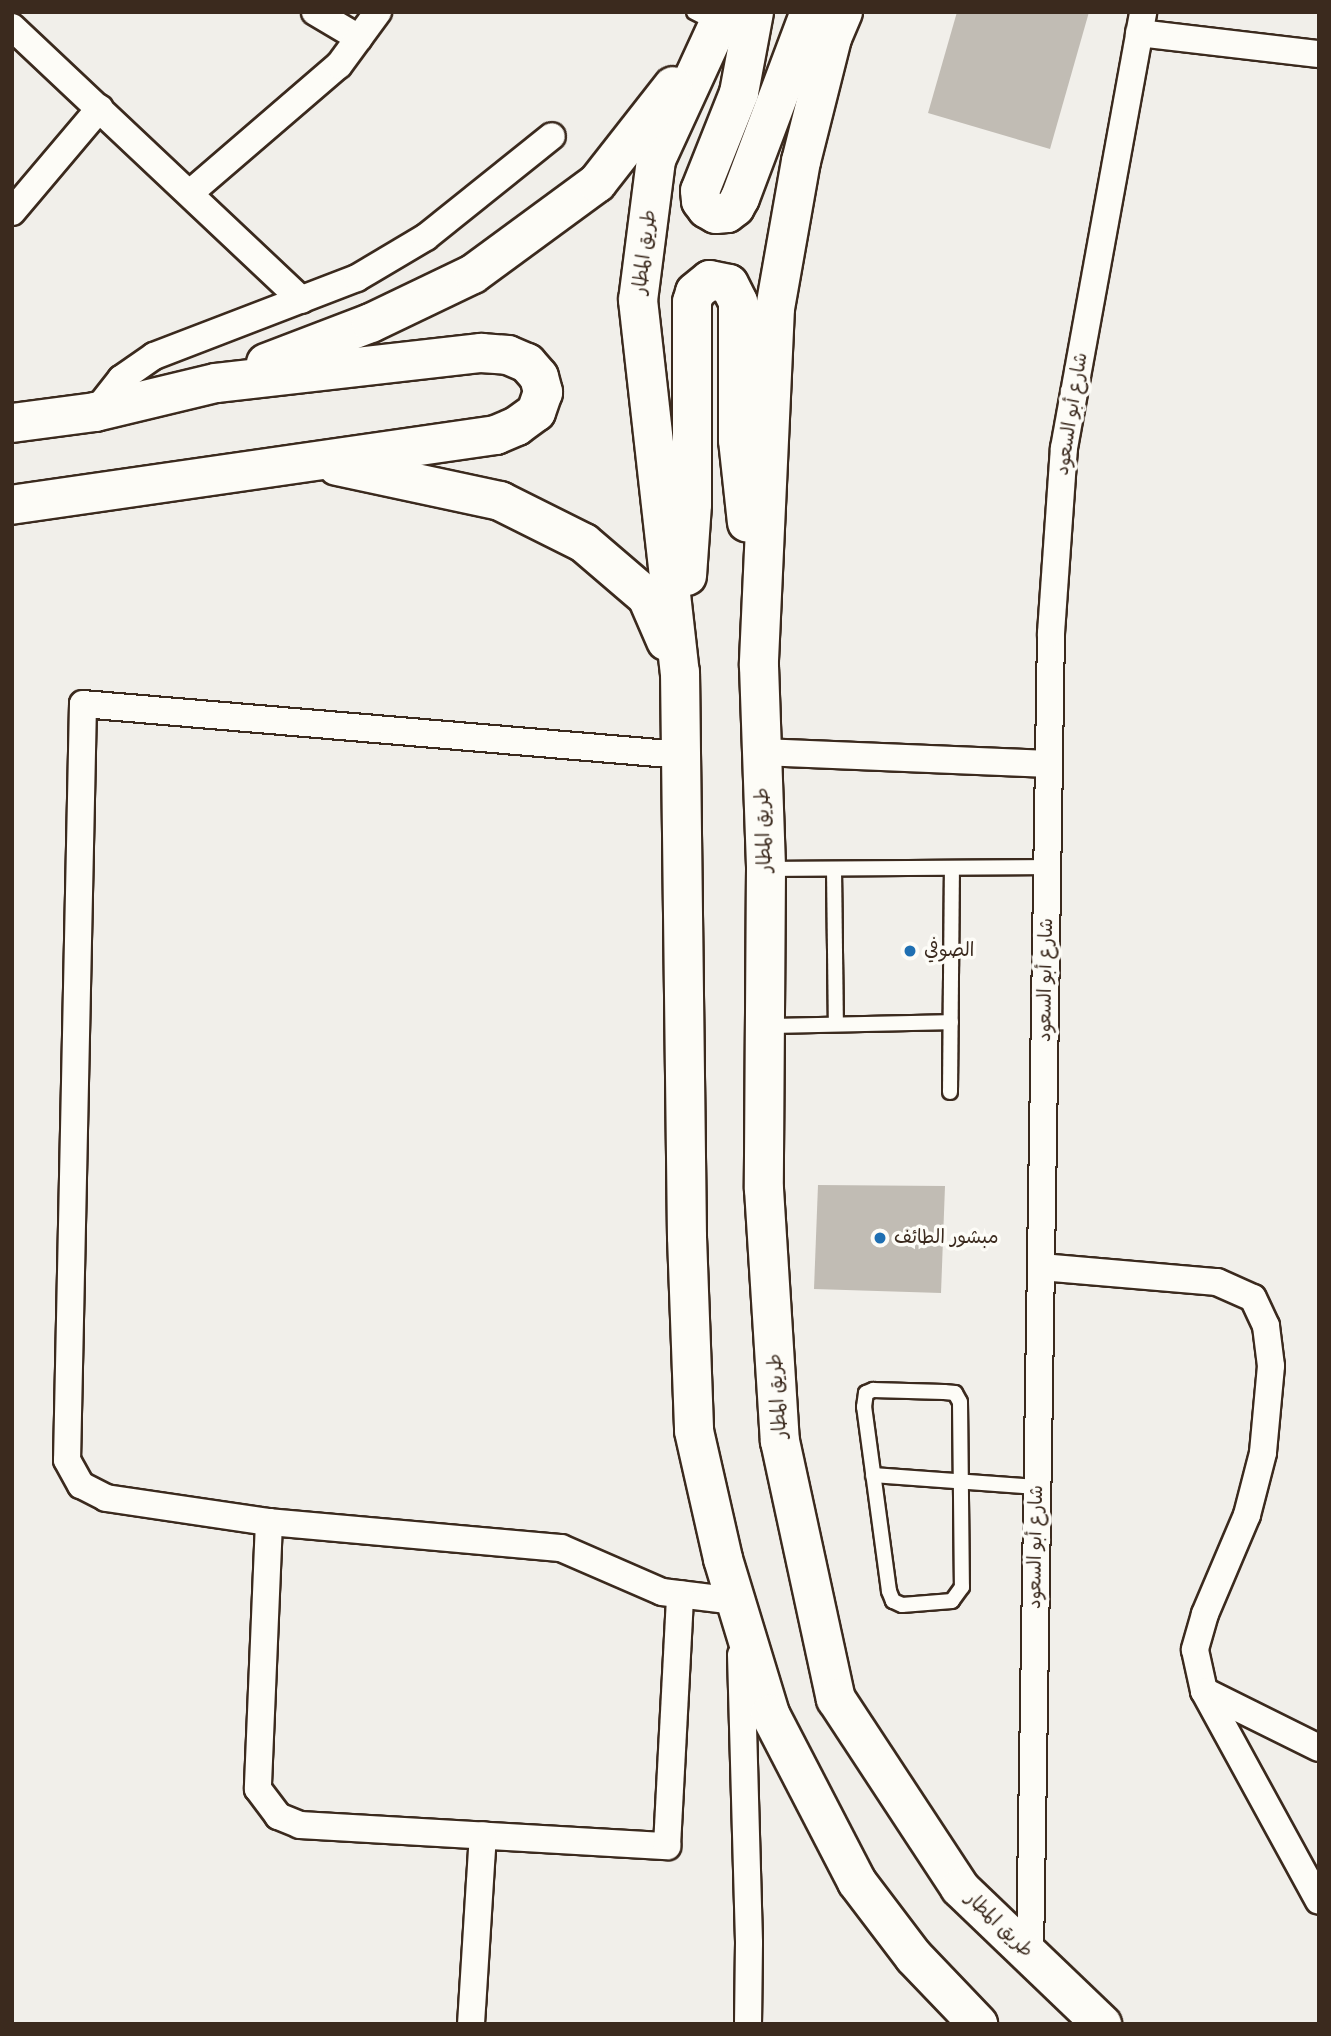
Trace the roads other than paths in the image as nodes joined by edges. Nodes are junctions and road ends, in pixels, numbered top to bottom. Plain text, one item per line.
1 (315, 12) edge
2 (379, 12) edge
3 (754, 12) edge
4 (810, 12) edge
5 (843, 12) edge
6 (712, 21) edge
7 (1141, 23) edge
8 (16, 38) edge
9 (359, 38) junction
10 (1319, 54) edge
11 (100, 108) junction
12 (552, 136) dead end
13 (190, 193) junction
14 (12, 212) edge
15 (302, 300) junction
16 (216, 383) junction
17 (95, 412) junction
18 (12, 424) edge
19 (312, 460) junction
20 (12, 505) edge
21 (760, 666) junction
22 (680, 673) junction
23 (762, 752) junction
24 (681, 755) junction
25 (1049, 764) junction
26 (952, 867) junction
27 (1048, 867) junction
28 (766, 869) junction
29 (834, 869) junction
30 (951, 1022) junction
31 (836, 1024) junction
32 (765, 1026) junction
33 (950, 1092) dead end
34 (1041, 1267) junction
35 (873, 1475) junction
36 (961, 1482) junction
37 (1037, 1487) junction
38 (269, 1522) junction
39 (680, 1594) junction
40 (738, 1611) junction
41 (1204, 1691) junction
42 (1319, 1748) edge
43 (483, 1835) junction
44 (1312, 1868) edge
45 (1319, 1901) edge
46 (1030, 1954) junction
47 (471, 2024) edge
48 (748, 2024) edge
49 (978, 2024) edge
50 (1102, 2024) edge

1 - 9 street
2 - 9 street
3 - 4 main road
5 - 21 main road, طريق المطار
6 - 16 main road
6 - 22 main road, طريق المطار
7 - 10 street
7 - 25 street, شارع أبو السعود
8 - 11 street
9 - 13 street
11 - 13 street
11 - 14 street
12 - 15 street
13 - 15 street
15 - 17 street
16 - 17 main road
16 - 19 main road
17 - 18 main road
19 - 20 main road
19 - 22 main road
21 - 22 main road, طريق المطار
21 - 23 main road, طريق المطار
22 - 24 main road, طريق المطار
23 - 25 street
23 - 28 main road, طريق المطار
24 - 38 street
24 - 40 main road, طريق المطار
25 - 27 street, شارع أبو السعود
26 - 27 lane
26 - 29 lane
26 - 30 lane
27 - 34 street, شارع أبو السعود
28 - 29 lane
28 - 32 main road, طريق المطار
29 - 31 lane
30 - 31 lane
30 - 33 lane
31 - 32 lane
32 - 46 main road, طريق المطار
34 - 37 street, شارع أبو السعود
34 - 41 street
35 - 36 lane
35 - 36 lane
35 - 36 lane
36 - 37 lane
37 - 46 street, شارع أبو السعود
38 - 39 street
38 - 43 street
39 - 40 street
39 - 43 street
40 - 48 street
40 - 49 main road, طريق المطار
41 - 42 street
41 - 44 street
43 - 47 street
44 - 45 street
46 - 50 main road, طريق المطار

